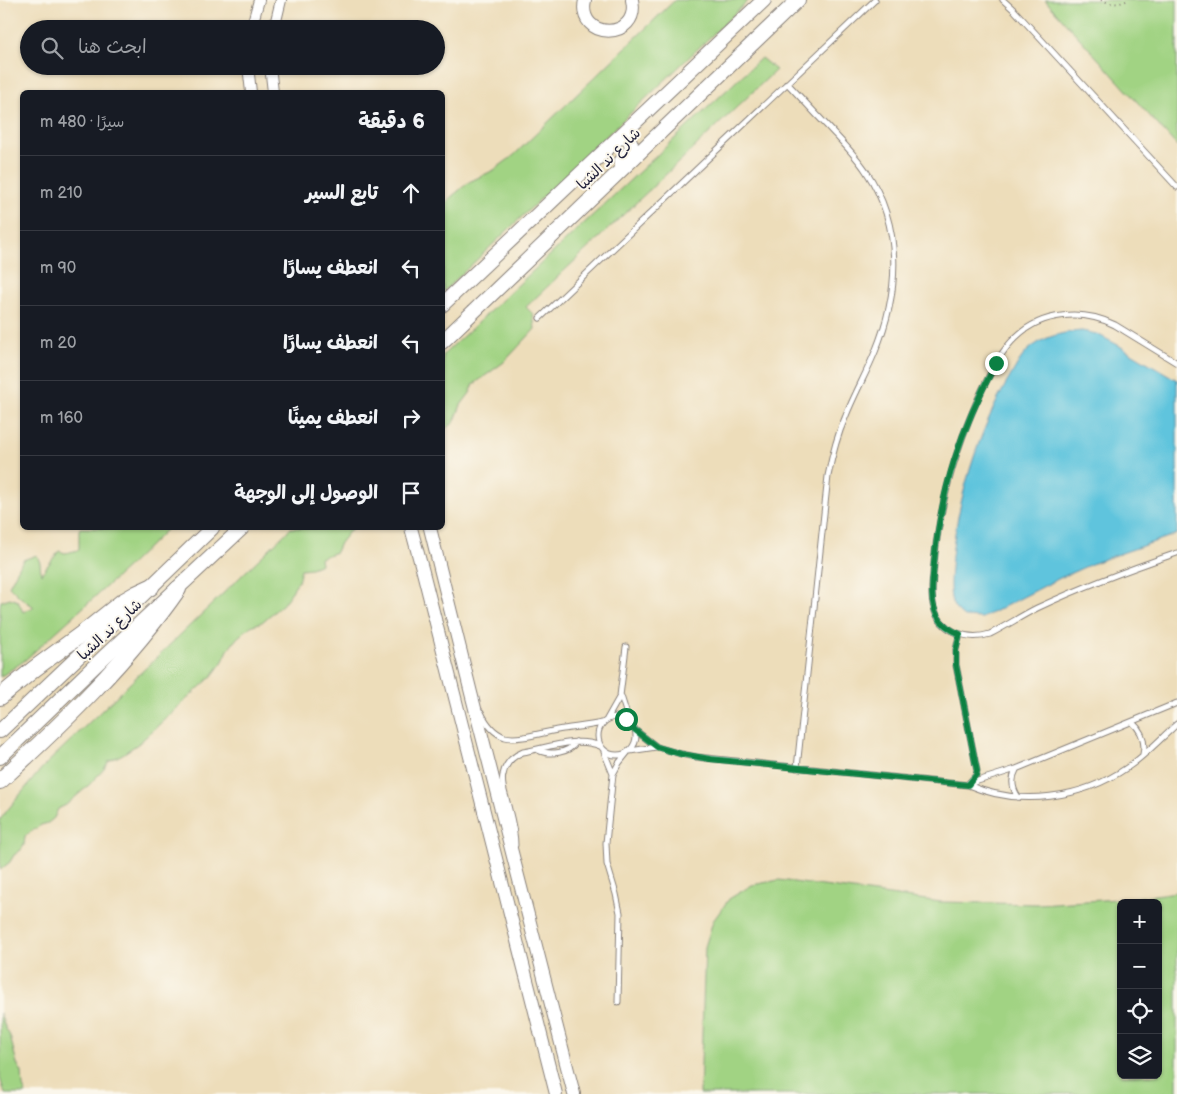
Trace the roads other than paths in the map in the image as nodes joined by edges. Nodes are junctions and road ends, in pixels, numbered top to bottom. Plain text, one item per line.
1 (259, 0) edge
2 (281, 0) edge
3 (576, 0) edge
4 (644, 0) edge
5 (764, 0) edge
6 (798, 0) edge
7 (875, 0) edge
8 (1003, 0) edge
9 (1008, 0) edge
10 (584, 6) edge
11 (632, 6) edge
12 (1014, 10) junction
13 (254, 20) edge
14 (276, 20) edge
15 (249, 75) edge
16 (271, 75) edge
17 (787, 83) junction
18 (251, 90) edge
19 (273, 90) edge
20 (624, 133) junction
21 (612, 179) junction
22 (1177, 188) edge
23 (445, 302) edge
24 (540, 318) dead end
25 (445, 339) edge
26 (1177, 363) edge
27 (210, 530) edge
28 (240, 530) edge
29 (412, 530) edge
30 (430, 530) edge
31 (1177, 553) edge
32 (151, 587) junction
33 (178, 589) junction
34 (960, 634) junction
35 (626, 647) dead end
36 (471, 694) junction
37 (620, 696) junction
38 (0, 697) edge
39 (1177, 703) edge
40 (607, 720) junction
41 (629, 722) junction
42 (1132, 722) junction
43 (602, 723) junction
44 (1177, 724) edge
45 (635, 730) junction
46 (0, 731) edge
47 (657, 747) junction
48 (602, 748) junction
49 (628, 752) junction
50 (1143, 755) junction
51 (0, 757) edge
52 (797, 768) junction
53 (1016, 770) junction
54 (613, 774) junction
55 (1, 781) edge
56 (968, 785) junction
57 (1018, 797) junction
58 (513, 858) junction
59 (549, 997) junction
60 (532, 1001) junction
61 (618, 1002) dead end
62 (556, 1094) edge
63 (574, 1094) edge

1 - 13 street
2 - 14 street
3 - 10 street
4 - 11 street
5 - 20 main road, شارع ند الشبا
6 - 21 main road, شارع ند الشبا
7 - 17 lane
8 - 12 lane
9 - 12 lane
10 - 11 street
12 - 22 lane
15 - 18 street
16 - 19 street
17 - 24 lane
17 - 52 lane
20 - 21 main road
20 - 23 main road, شارع ند الشبا
21 - 25 main road, شارع ند الشبا
26 - 34 lane
27 - 32 main road, شارع ند الشبا
28 - 33 main road, شارع ند الشبا
29 - 60 street
30 - 36 street
31 - 34 lane
32 - 38 main road
32 - 46 main road, شارع ند الشبا
33 - 51 main road, شارع ند الشبا
33 - 55 main road
34 - 56 lane
35 - 37 lane
36 - 43 lane
36 - 58 street
37 - 40 lane
37 - 41 lane
39 - 42 lane
40 - 41 lane
40 - 43 lane
41 - 45 lane
42 - 50 lane
42 - 53 lane
43 - 48 lane
44 - 50 lane
45 - 47 lane
45 - 49 lane
47 - 49 lane
47 - 52 lane
48 - 49 lane
48 - 54 lane
48 - 58 lane
49 - 54 lane
50 - 57 lane
52 - 56 lane
53 - 56 lane
53 - 57 lane
54 - 61 lane
56 - 57 lane
58 - 59 street
59 - 60 street
59 - 63 street
60 - 62 street

